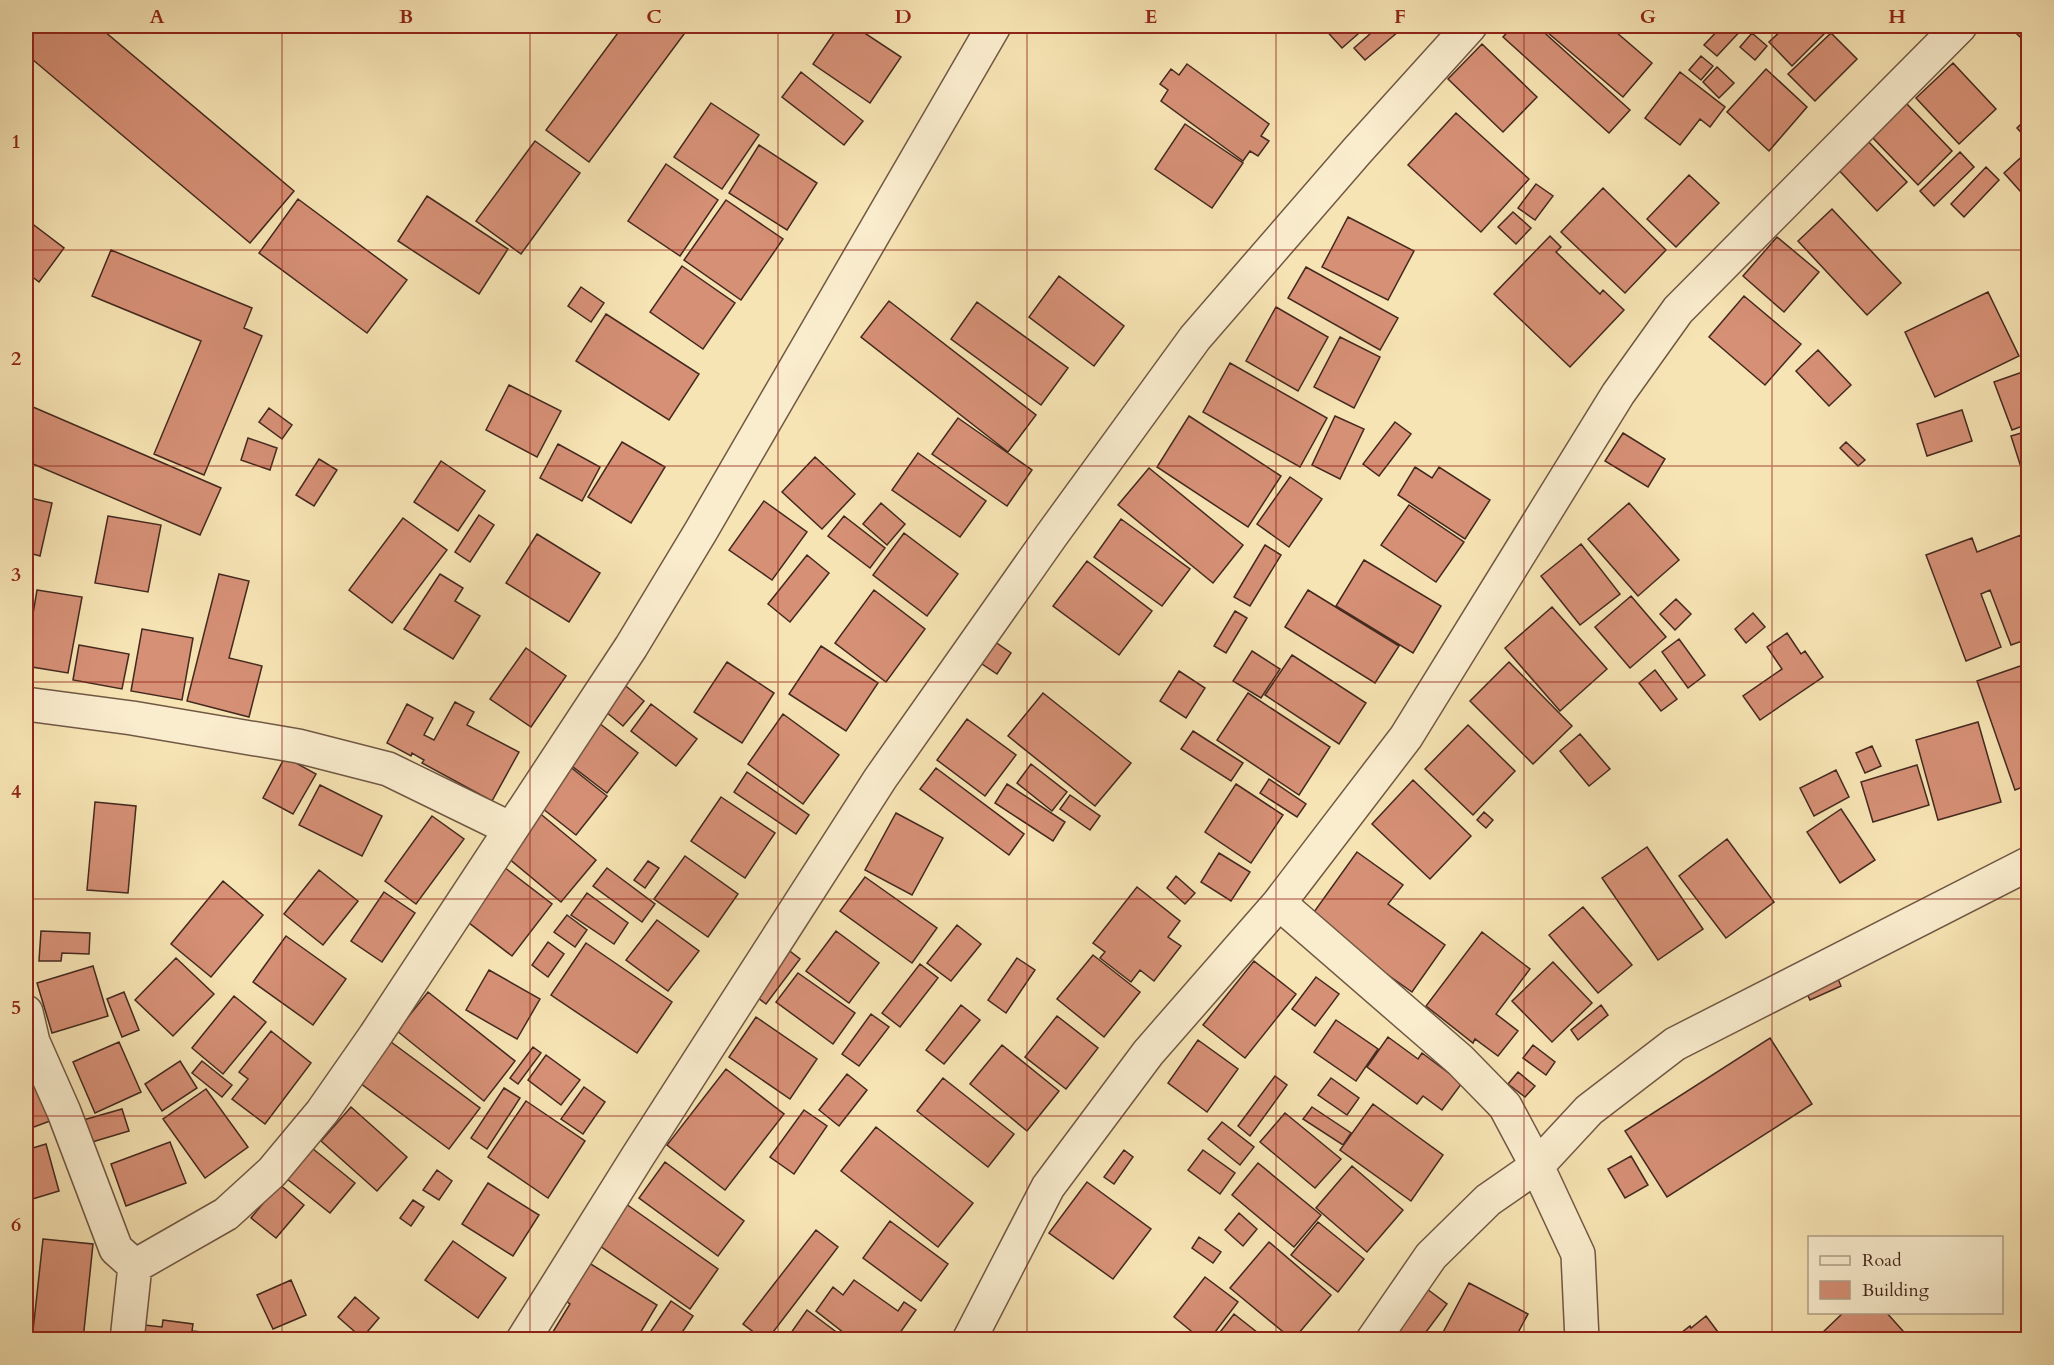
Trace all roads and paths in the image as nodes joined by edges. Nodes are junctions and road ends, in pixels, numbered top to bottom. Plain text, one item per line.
1 (994, 26) edge
2 (1470, 26) edge
3 (1960, 26) edge
4 (26, 704) edge
5 (511, 829) junction
6 (2028, 864) edge
7 (1279, 903) junction
8 (26, 1012) edge
9 (1537, 1166) junction
10 (135, 1266) junction
11 (127, 1340) edge
12 (523, 1340) edge
13 (969, 1340) edge
14 (1373, 1340) edge
15 (1582, 1340) edge

1 - 5 street
2 - 12 street
3 - 7 street
4 - 5 street
5 - 10 street
6 - 9 street
7 - 9 street
7 - 13 street
8 - 10 street
9 - 14 street
9 - 15 street
10 - 11 street

